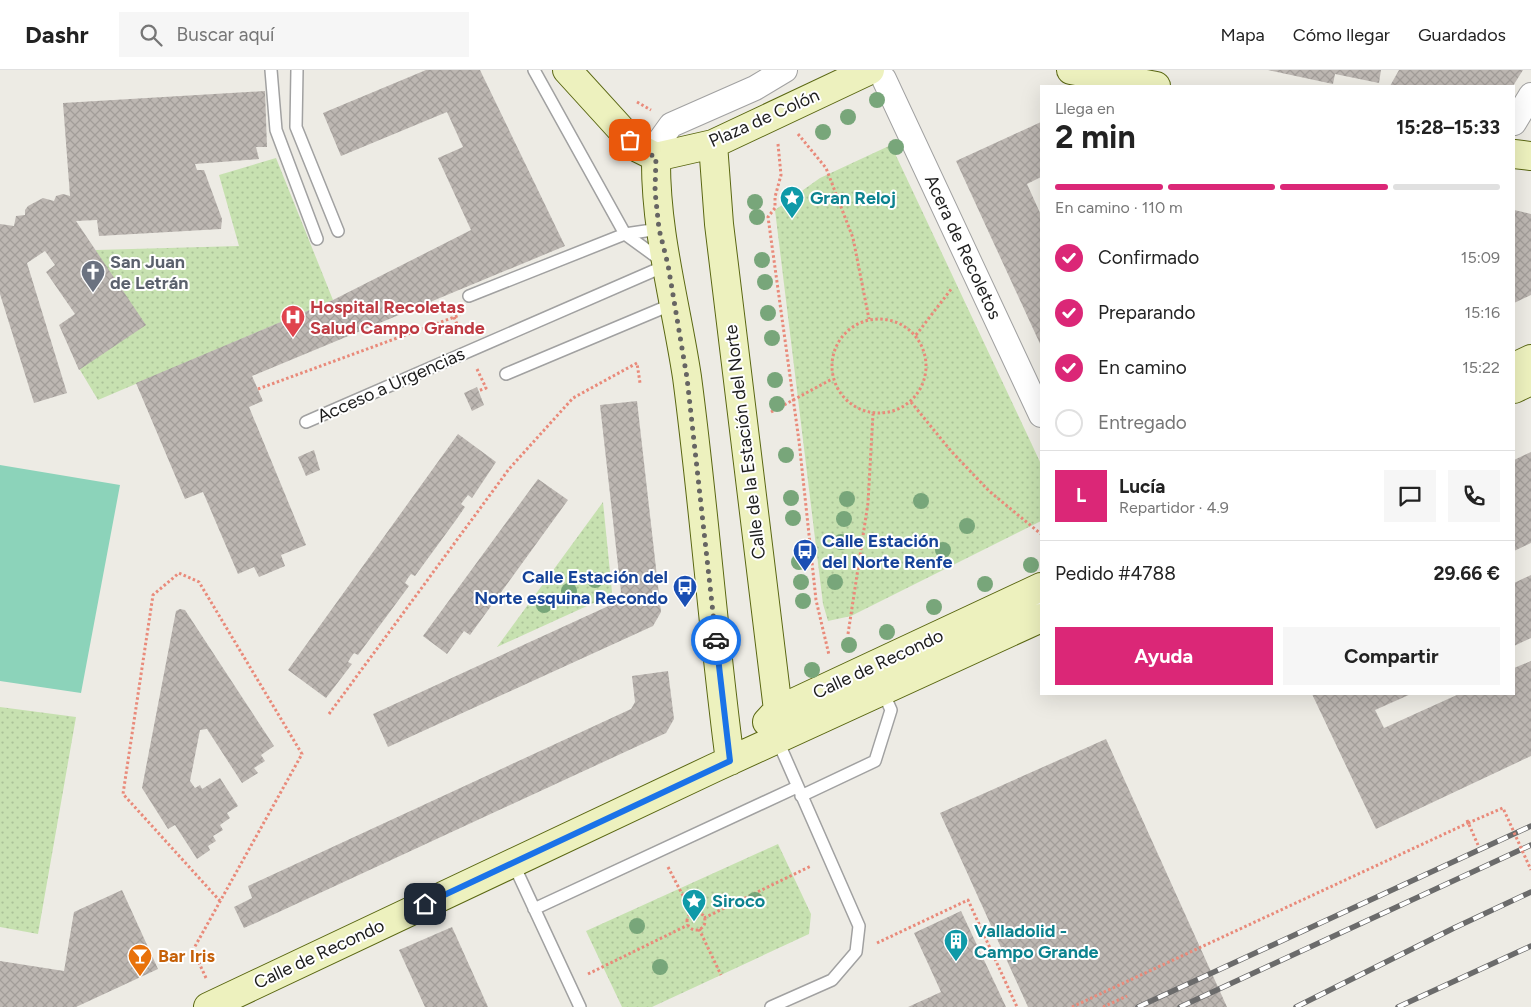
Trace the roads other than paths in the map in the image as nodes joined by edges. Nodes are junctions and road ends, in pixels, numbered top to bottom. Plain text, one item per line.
1 (271, 70) edge
2 (297, 70) edge
3 (534, 70) edge
4 (567, 70) edge
5 (785, 70) edge
6 (1071, 70) edge
7 (862, 75) edge
8 (1151, 85) edge
9 (1531, 95) edge
10 (1515, 121) edge
11 (1515, 154) edge
12 (714, 156) junction
13 (1531, 156) edge
14 (656, 168) junction
15 (659, 229) junction
16 (338, 231) dead end
17 (625, 234) junction
18 (317, 239) dead end
19 (668, 265) junction
20 (469, 296) dead end
21 (675, 303) junction
22 (1531, 359) edge
23 (1515, 367) edge
24 (506, 374) dead end
25 (1531, 381) edge
26 (1515, 389) edge
27 (1040, 413) edge
28 (306, 422) dead end
29 (1040, 587) edge
30 (1040, 603) edge
31 (1040, 618) edge
32 (1007, 619) dead end
33 (889, 681) junction
34 (778, 710) junction
35 (777, 739) junction
36 (730, 761) junction
37 (799, 792) junction
38 (513, 863) junction
39 (534, 909) junction
40 (213, 1004) edge
41 (580, 1007) edge
42 (771, 1007) edge

1 - 18 lane
2 - 16 lane
3 - 17 lane
4 - 14 street
5 - 14 street, Plaza de Colón
6 - 8 street
7 - 12 street, Plaza de Colón
7 - 27 street, Acera de Recoletos
9 - 10 street
11 - 13 street
12 - 14 street, Plaza de Colón
12 - 34 street, Calle de la Estación del Norte
14 - 15 street
15 - 17 lane
15 - 19 street
17 - 19 lane
17 - 20 lane
19 - 21 street
19 - 28 lane, Acceso a Urgencias
21 - 24 lane
21 - 36 street
22 - 23 street
25 - 26 street
29 - 34 street, Calle de Recondo
30 - 32 lane
31 - 33 street, Calle de Recondo
33 - 35 street, Calle de Recondo
33 - 37 lane
34 - 35 street, Calle de la Estación del Norte
34 - 36 street, Calle de Recondo
35 - 36 street, Calle de Recondo
35 - 37 lane
36 - 38 street, Calle de Recondo
37 - 39 lane
37 - 42 lane
38 - 39 lane
38 - 40 street, Calle de Recondo
39 - 41 lane

